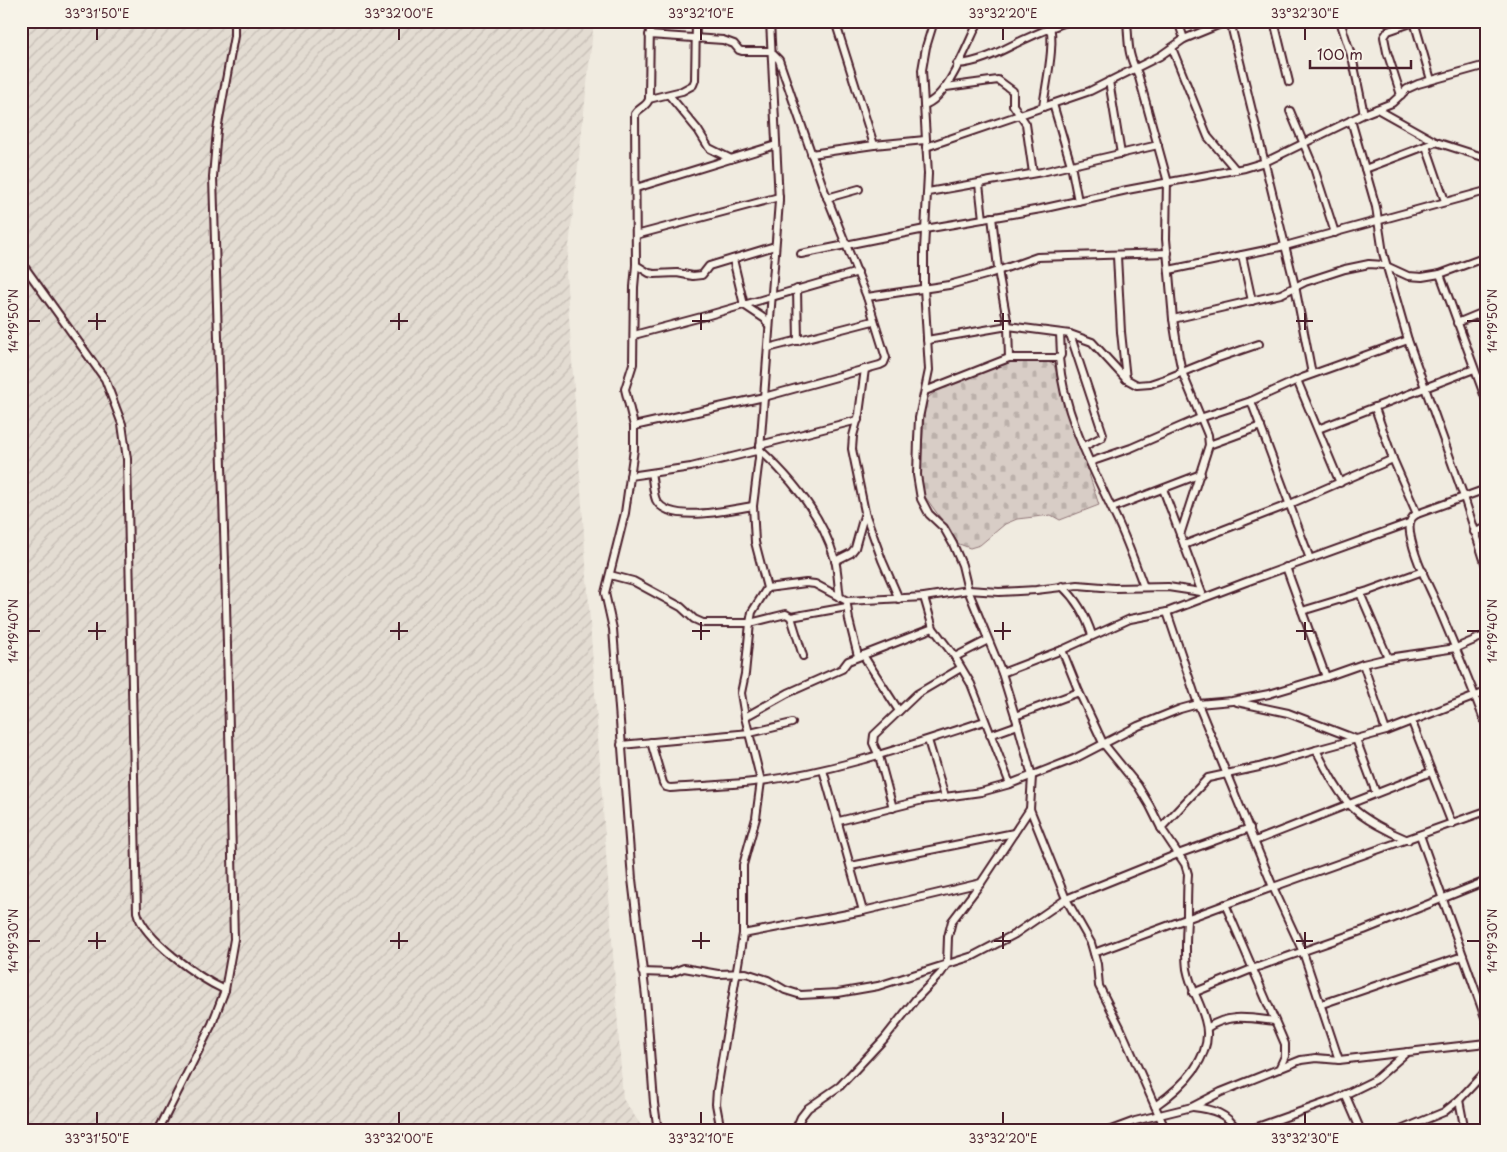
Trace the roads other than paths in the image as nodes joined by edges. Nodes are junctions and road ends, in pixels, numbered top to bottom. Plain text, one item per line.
1 (234, 21) edge
2 (650, 21) edge
3 (696, 21) edge
4 (778, 21) edge
5 (835, 21) edge
6 (934, 21) edge
7 (979, 21) edge
8 (1070, 21) edge
9 (1127, 21) edge
10 (1178, 21) edge
11 (1229, 21) edge
12 (1274, 21) edge
13 (1340, 21) edge
14 (770, 22) edge
15 (1414, 22) edge
16 (1050, 25) edge
17 (650, 35) junction
18 (696, 38) junction
19 (1184, 39) junction
20 (1172, 48) junction
21 (770, 50) junction
22 (957, 64) junction
23 (1486, 65) edge
24 (1135, 69) junction
25 (1431, 80) junction
26 (1110, 81) junction
27 (1289, 82) dead end
28 (946, 87) junction
29 (669, 95) junction
30 (1401, 95) junction
31 (650, 99) junction
32 (1054, 104) junction
33 (924, 105) junction
34 (1043, 107) junction
35 (1377, 110) junction
36 (1290, 112) dead end
37 (1019, 114) junction
38 (1364, 114) junction
39 (1352, 120) junction
40 (1436, 142) junction
41 (1304, 143) junction
42 (926, 144) junction
43 (776, 145) junction
44 (874, 145) junction
45 (1158, 146) junction
46 (1426, 146) junction
47 (811, 154) junction
48 (1121, 154) junction
49 (1486, 158) edge
50 (732, 159) junction
51 (1265, 162) junction
52 (1071, 165) junction
53 (1365, 169) junction
54 (1236, 170) junction
55 (1034, 173) junction
56 (979, 184) junction
57 (1168, 184) junction
58 (636, 188) junction
59 (859, 189) dead end
60 (1486, 190) edge
61 (928, 192) junction
62 (779, 197) junction
63 (827, 198) junction
64 (1078, 201) junction
65 (1445, 201) junction
66 (992, 217) junction
67 (983, 219) junction
68 (1379, 220) junction
69 (925, 229) junction
70 (1335, 233) junction
71 (636, 235) junction
72 (847, 245) junction
73 (776, 246) junction
74 (1285, 246) junction
75 (801, 254) dead end
76 (1168, 254) junction
77 (1242, 255) junction
78 (1117, 256) junction
79 (1486, 257) edge
80 (733, 259) junction
81 (21, 262) edge
82 (636, 265) junction
83 (1388, 267) junction
84 (999, 270) junction
85 (1169, 270) junction
86 (858, 272) junction
87 (1440, 274) junction
88 (1295, 286) junction
89 (924, 288) junction
90 (797, 289) junction
91 (772, 296) junction
92 (867, 297) junction
93 (1252, 301) junction
94 (744, 305) junction
95 (1486, 311) edge
96 (1173, 320) junction
97 (873, 321) junction
98 (1457, 323) junction
99 (1008, 326) junction
100 (770, 327) junction
101 (1060, 332) junction
102 (1070, 334) junction
103 (634, 335) junction
104 (926, 340) junction
105 (1408, 340) junction
106 (798, 341) junction
107 (1259, 344) dead end
108 (768, 348) junction
109 (1009, 358) junction
110 (1059, 358) junction
111 (865, 369) junction
112 (1474, 369) junction
113 (1182, 372) junction
114 (1312, 374) junction
115 (1126, 379) junction
116 (1297, 380) junction
117 (1425, 387) junction
118 (925, 391) junction
119 (764, 397) junction
120 (1486, 400) edge
121 (1251, 401) junction
122 (1376, 408) junction
123 (1200, 418) junction
124 (858, 420) junction
125 (634, 426) junction
126 (1261, 426) junction
127 (1318, 429) junction
128 (1209, 445) junction
129 (1083, 447) junction
130 (760, 448) junction
131 (1393, 459) junction
132 (1090, 462) junction
133 (651, 473) junction
134 (1201, 474) junction
135 (630, 476) junction
136 (1340, 483) junction
137 (1486, 488) edge
138 (1163, 489) junction
139 (1464, 497) junction
140 (1290, 504) junction
141 (753, 506) junction
142 (1112, 508) junction
143 (865, 512) junction
144 (1417, 514) junction
145 (1409, 522) junction
146 (1486, 528) edge
147 (1474, 532) junction
148 (1180, 535) junction
149 (1184, 545) junction
150 (1310, 559) junction
151 (835, 561) junction
152 (1486, 566) edge
153 (1286, 568) junction
154 (1423, 571) junction
155 (610, 575) junction
156 (1062, 586) junction
157 (1144, 587) junction
158 (767, 588) junction
159 (968, 590) junction
160 (1360, 593) junction
161 (1202, 595) junction
162 (924, 597) junction
163 (899, 599) junction
164 (845, 602) junction
165 (1302, 611) junction
166 (1167, 612) junction
167 (791, 617) junction
168 (750, 623) junction
169 (933, 628) junction
170 (1092, 635) junction
171 (1486, 635) edge
172 (988, 640) junction
173 (1456, 648) junction
174 (1062, 650) junction
175 (803, 656) dead end
176 (861, 656) junction
177 (955, 657) junction
178 (1388, 658) junction
179 (1363, 664) junction
180 (961, 668) junction
181 (1002, 673) junction
182 (1326, 677) junction
183 (1079, 692) junction
184 (1486, 692) edge
185 (1476, 696) junction
186 (1232, 701) junction
187 (1198, 704) junction
188 (899, 711) junction
189 (1015, 716) junction
190 (745, 717) junction
191 (985, 721) junction
192 (1412, 722) junction
193 (792, 723) dead end
194 (1018, 725) junction
195 (1486, 725) edge
196 (1386, 731) junction
197 (750, 733) junction
198 (990, 735) junction
199 (1356, 739) junction
200 (928, 740) junction
201 (651, 742) junction
202 (1103, 744) junction
203 (621, 745) junction
204 (1316, 750) junction
205 (879, 756) junction
206 (823, 770) junction
207 (1432, 772) junction
208 (1228, 775) junction
209 (1032, 776) junction
210 (761, 781) junction
211 (1010, 784) junction
212 (1376, 794) junction
213 (945, 797) junction
214 (1350, 805) junction
215 (893, 808) junction
216 (1030, 809) junction
217 (1486, 811) edge
218 (839, 821) junction
219 (1452, 824) junction
220 (1161, 828) junction
221 (1250, 828) junction
222 (1014, 833) junction
223 (1420, 835) junction
224 (1408, 840) junction
225 (1255, 841) junction
226 (1178, 854) junction
227 (851, 866) junction
228 (1486, 881) edge
229 (981, 882) junction
230 (1273, 886) junction
231 (1442, 898) junction
232 (1066, 899) junction
233 (1225, 904) junction
234 (863, 910) junction
235 (1187, 918) junction
236 (743, 934) junction
237 (1303, 952) junction
238 (1094, 953) junction
239 (1463, 956) junction
240 (947, 964) junction
241 (1252, 969) junction
242 (642, 972) junction
243 (735, 974) junction
244 (225, 990) junction
245 (1193, 993) junction
246 (1322, 1004) junction
247 (1486, 1020) edge
248 (1274, 1021) junction
249 (1207, 1028) junction
250 (1486, 1043) edge
251 (1407, 1052) junction
252 (1339, 1060) junction
253 (1279, 1069) junction
254 (1486, 1071) edge
255 (1345, 1094) junction
256 (1459, 1100) junction
257 (1155, 1106) junction
258 (1192, 1107) junction
259 (1159, 1115) junction
260 (158, 1131) edge
261 (658, 1131) edge
262 (721, 1131) edge
263 (795, 1131) edge
264 (1108, 1131) edge
265 (1166, 1131) edge
266 (1238, 1131) edge
267 (1246, 1131) edge
268 (1361, 1131) edge
269 (1398, 1131) edge
270 (1465, 1131) edge

1 - 244 street
2 - 17 street
3 - 18 street
4 - 14 street
5 - 44 street
6 - 33 street
7 - 22 street
8 - 16 street
9 - 24 street
10 - 19 street
11 - 19 street
11 - 51 street
12 - 27 street
13 - 38 street
14 - 21 street
15 - 25 street
15 - 30 street
16 - 22 street
16 - 34 street
17 - 18 street
17 - 31 street
18 - 21 street
18 - 29 street
19 - 20 street
20 - 24 street
20 - 54 street
21 - 43 street
21 - 47 street
22 - 28 street
23 - 25 street
24 - 26 street
24 - 45 street
25 - 30 street
26 - 32 street
26 - 48 street
28 - 33 street
28 - 37 street
29 - 31 street
29 - 50 street
30 - 35 street
31 - 58 street
32 - 34 street
32 - 52 street
33 - 42 street
34 - 37 street
35 - 38 street
35 - 40 street
36 - 41 street
37 - 42 street
37 - 55 street
38 - 39 street
39 - 41 street
39 - 53 street
40 - 46 street
40 - 49 street
41 - 51 street
41 - 70 street
42 - 44 street
42 - 61 street
43 - 50 street
43 - 62 street
44 - 47 street
45 - 48 street
45 - 57 street
46 - 53 street
46 - 65 street
47 - 63 street
48 - 52 street
50 - 58 street
51 - 54 street
51 - 74 street
52 - 55 street
52 - 64 street
53 - 68 street
54 - 57 street
55 - 56 street
56 - 61 street
56 - 67 street
57 - 64 street
57 - 76 street
58 - 71 street
59 - 63 street
60 - 65 street
61 - 69 street
62 - 71 street
62 - 73 street
63 - 72 street
64 - 66 street
65 - 68 street
66 - 67 street
66 - 84 street
67 - 69 street
68 - 70 street
68 - 83 street
69 - 72 street
69 - 89 street
70 - 74 street
71 - 82 street
72 - 75 street
72 - 86 street
73 - 80 street
73 - 91 street
74 - 77 street
74 - 88 street
76 - 78 street
76 - 85 street
77 - 85 street
77 - 93 street
78 - 84 street
78 - 115 street
79 - 87 street
80 - 82 street
80 - 94 street
81 - 244 street
82 - 103 street
83 - 87 street
83 - 88 street
83 - 105 street
84 - 89 street
84 - 99 street
85 - 96 street
86 - 90 street
86 - 92 street
87 - 98 street
88 - 93 street
88 - 114 street
89 - 92 street
89 - 104 street
90 - 91 street
90 - 106 street
91 - 94 street
91 - 100 street
92 - 97 street
93 - 96 street
94 - 100 street
94 - 103 street
95 - 98 street
96 - 113 street
97 - 106 street
97 - 111 street
98 - 112 street
99 - 101 street
99 - 104 street
99 - 109 street
100 - 108 street
101 - 102 street
101 - 110 street
102 - 115 street
102 - 129 street
103 - 125 street
104 - 118 street
105 - 114 street
105 - 117 street
106 - 108 street
107 - 113 street
108 - 119 street
109 - 110 street
109 - 118 street
110 - 129 street
111 - 119 street
111 - 124 street
112 - 117 street
112 - 120 street
113 - 115 street
113 - 123 street
114 - 116 street
116 - 121 street
116 - 127 street
117 - 122 street
117 - 139 street
118 - 159 street
119 - 125 street
119 - 130 street
121 - 123 street
121 - 126 street
122 - 127 street
122 - 131 street
123 - 128 street
123 - 132 street
124 - 130 street
124 - 143 street
125 - 135 street
126 - 128 street
126 - 140 street
127 - 136 street
128 - 134 street
129 - 132 street
130 - 133 street
130 - 141 street
130 - 151 street
131 - 136 street
131 - 144 street
132 - 142 street
133 - 135 street
133 - 141 street
134 - 138 street
134 - 148 street
135 - 155 street
136 - 140 street
137 - 139 street
138 - 142 street
138 - 148 street
139 - 144 street
139 - 147 street
140 - 149 street
140 - 150 street
141 - 158 street
142 - 157 street
143 - 151 street
143 - 163 street
144 - 145 street
145 - 150 street
145 - 154 street
146 - 147 street
147 - 152 street
148 - 149 street
149 - 161 street
150 - 153 street
151 - 164 street
153 - 161 street
153 - 165 street
154 - 160 street
154 - 173 street
155 - 168 street
155 - 203 street
156 - 157 street
156 - 159 street
156 - 170 street
157 - 161 street
158 - 164 street
158 - 168 street
159 - 162 street
159 - 172 street
160 - 165 street
160 - 178 street
161 - 166 street
162 - 163 street
162 - 169 street
163 - 164 street
164 - 167 street
164 - 176 street
165 - 182 street
166 - 170 street
166 - 187 street
167 - 168 street
167 - 175 street
168 - 190 street
169 - 176 street
169 - 177 street
170 - 174 street
171 - 173 street
172 - 177 street
172 - 181 street
173 - 178 street
173 - 185 street
174 - 181 street
174 - 183 street
176 - 188 street
176 - 190 street
177 - 180 street
178 - 179 street
179 - 182 street
179 - 196 street
180 - 188 street
180 - 191 street
181 - 189 street
182 - 186 street
183 - 189 street
183 - 202 street
184 - 185 street
185 - 192 street
185 - 195 street
186 - 187 street
186 - 199 street
187 - 202 street
187 - 208 street
188 - 205 street
189 - 194 street
190 - 197 street
191 - 198 street
191 - 200 street
192 - 196 street
192 - 207 street
193 - 197 street
194 - 198 street
194 - 209 street
196 - 199 street
197 - 201 street
197 - 210 street
198 - 211 street
199 - 204 street
199 - 212 street
200 - 205 street
200 - 213 street
201 - 203 street
201 - 210 street
202 - 209 street
202 - 220 street
203 - 242 street
204 - 208 street
204 - 214 street
205 - 206 street
205 - 215 street
206 - 210 street
206 - 218 street
207 - 212 street
207 - 219 street
208 - 220 street
208 - 221 street
209 - 211 street
209 - 216 street
210 - 236 street
211 - 213 street
212 - 214 street
213 - 215 street
214 - 224 street
214 - 225 street
215 - 218 street
216 - 222 street
216 - 232 street
217 - 219 street
218 - 227 street
219 - 223 street
220 - 226 street
221 - 225 street
221 - 226 street
222 - 227 street
222 - 229 street
223 - 224 street
223 - 231 street
224 - 230 street
225 - 230 street
226 - 232 street
226 - 235 street
227 - 234 street
228 - 231 street
229 - 234 street
229 - 240 street
230 - 233 street
230 - 237 street
231 - 237 street
231 - 239 street
232 - 238 street
232 - 240 street
233 - 235 street
233 - 241 street
234 - 236 street
235 - 238 street
235 - 245 street
236 - 243 street
237 - 241 street
237 - 246 street
238 - 257 street
239 - 246 street
239 - 247 street
240 - 243 street
240 - 263 street
241 - 245 street
241 - 248 street
242 - 243 street
242 - 261 street
243 - 262 street
244 - 260 street
245 - 249 street
246 - 252 street
248 - 249 street
248 - 253 street
249 - 257 street
250 - 251 street
251 - 252 street
251 - 255 street
252 - 253 street
253 - 258 street
254 - 256 street
255 - 267 street
255 - 268 street
256 - 269 street
256 - 270 street
257 - 259 street
258 - 259 street
258 - 266 street
259 - 264 street
259 - 265 street

